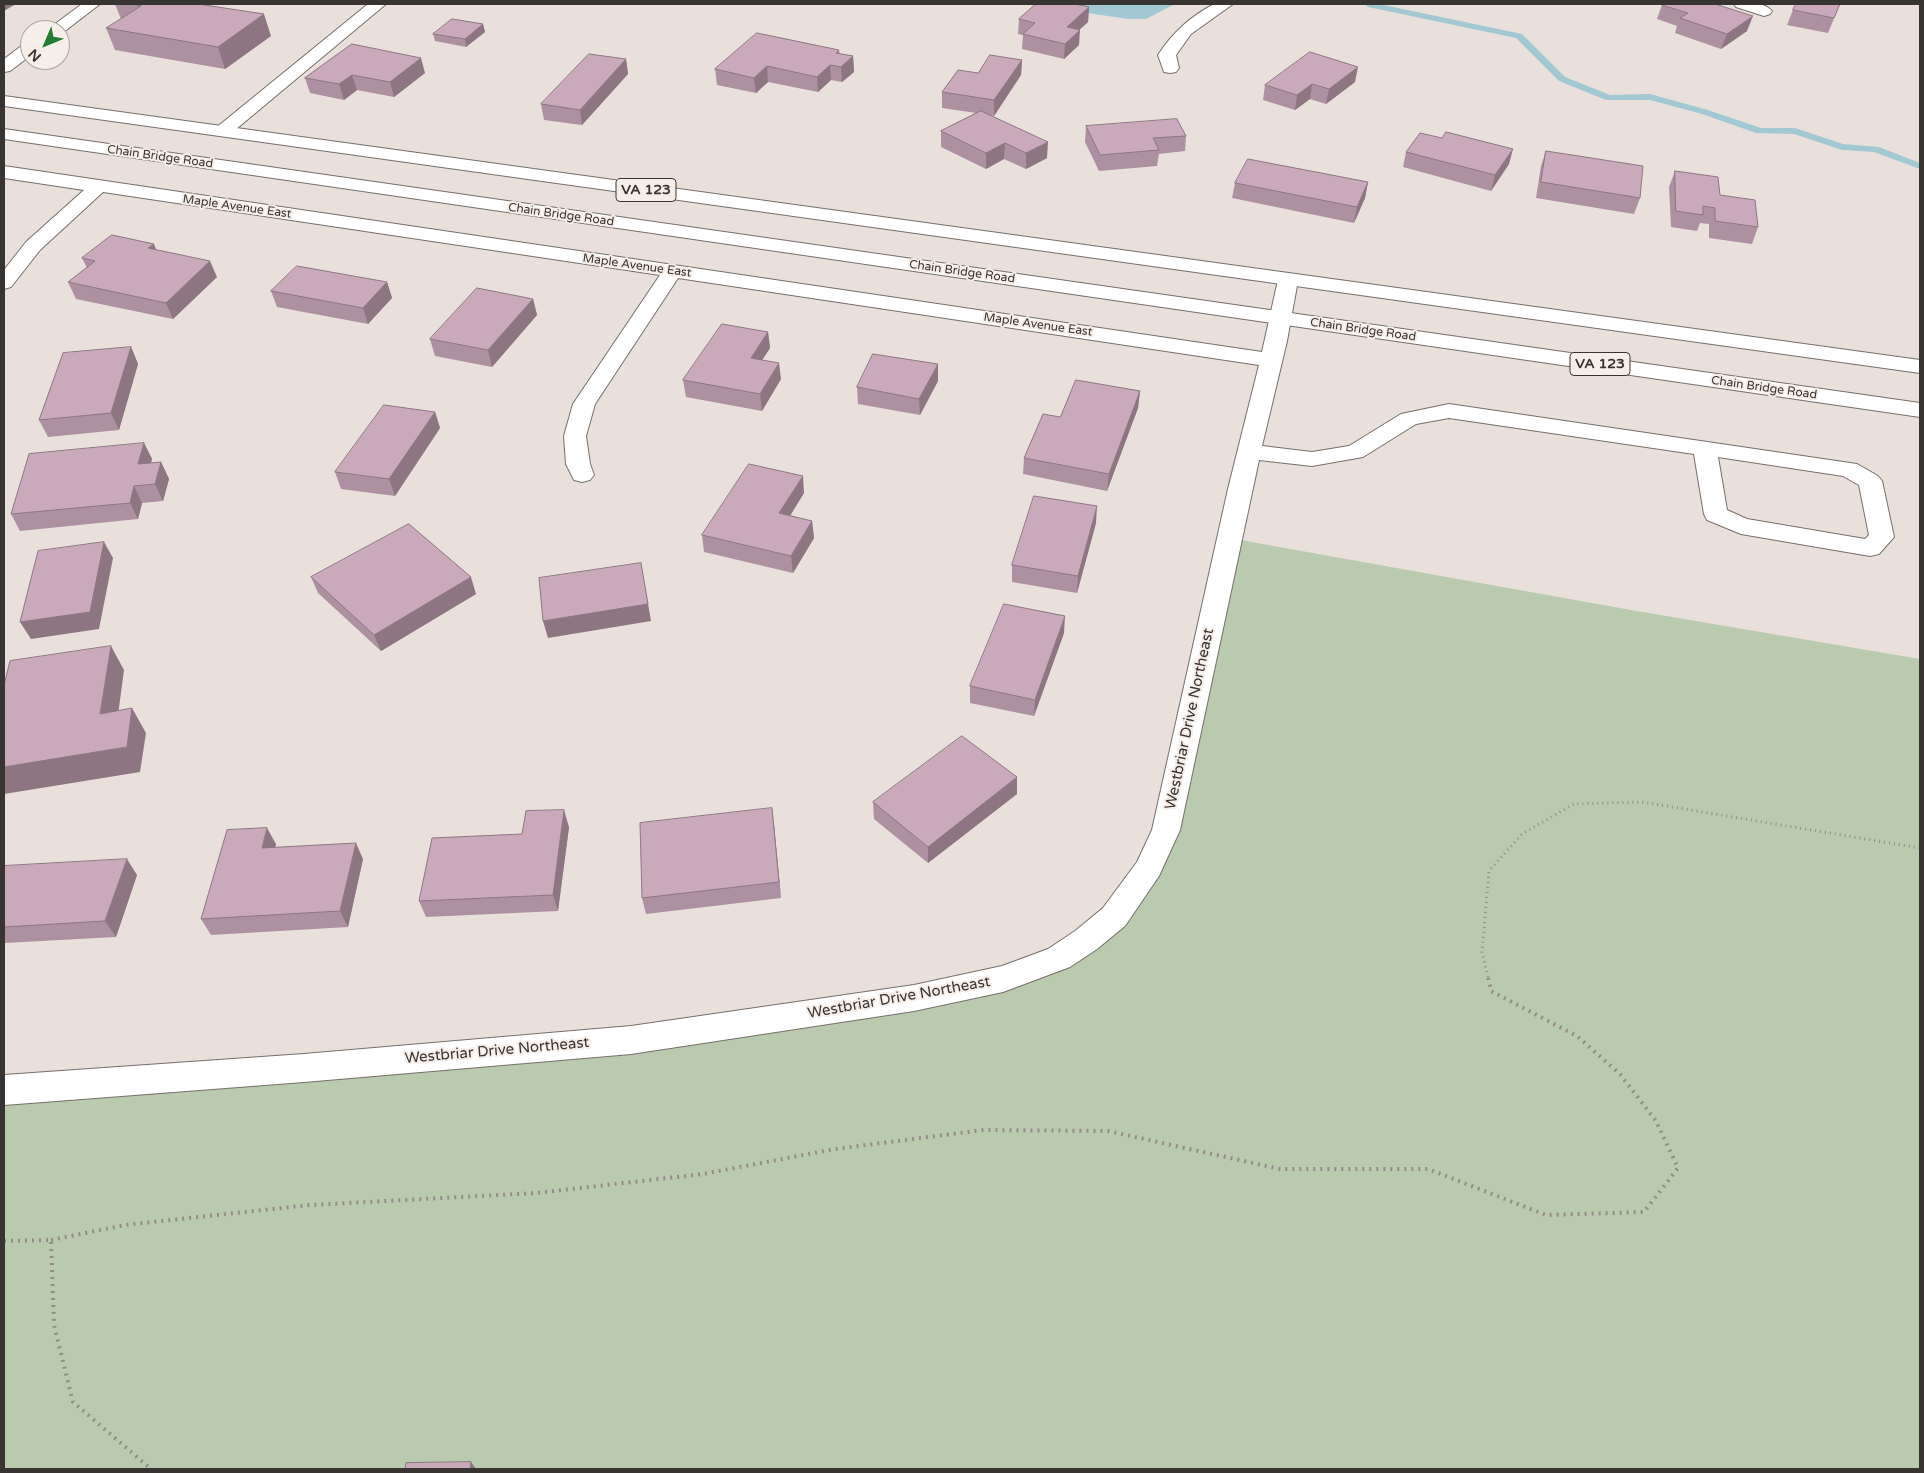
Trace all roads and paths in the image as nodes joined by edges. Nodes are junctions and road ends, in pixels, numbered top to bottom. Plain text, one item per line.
1 (92, 4) edge
2 (378, 4) edge
3 (1225, 4) edge
4 (1742, 4) edge
5 (1764, 11) dead end
6 (69, 20) edge
7 (20, 55) edge
8 (4, 66) edge
9 (1170, 68) dead end
10 (4, 100) edge
11 (223, 131) junction
12 (4, 134) edge
13 (4, 172) edge
14 (99, 186) junction
15 (673, 271) junction
16 (1288, 280) junction
17 (4, 283) edge
18 (1280, 318) junction
19 (1271, 360) junction
20 (1920, 367) edge
21 (1920, 410) edge
22 (1705, 448) junction
23 (1249, 452) junction
24 (582, 475) dead end
25 (1920, 848) edge
26 (4, 1090) edge
27 (51, 1240) junction
28 (4, 1241) edge
29 (151, 1469) edge

1 - 6 main road
2 - 11 main road
3 - 9 main road
4 - 5 main road
7 - 8 main road
10 - 11 main road, VA 123
11 - 16 main road, VA 123
12 - 18 main road, Chain Bridge Road / VA 123
13 - 14 main road, Maple Avenue East
14 - 15 main road, Maple Avenue East
14 - 17 main road
15 - 19 main road, Maple Avenue East
15 - 24 main road
16 - 18 main road, Westbriar Drive Northeast
16 - 20 main road, VA 123
18 - 19 main road, Westbriar Drive Northeast
18 - 21 main road, Chain Bridge Road / VA 123
19 - 23 main road, Westbriar Drive Northeast
22 - 22 main road
22 - 23 main road
23 - 26 main road, Westbriar Drive Northeast
25 - 27 path
27 - 28 path
27 - 29 path

